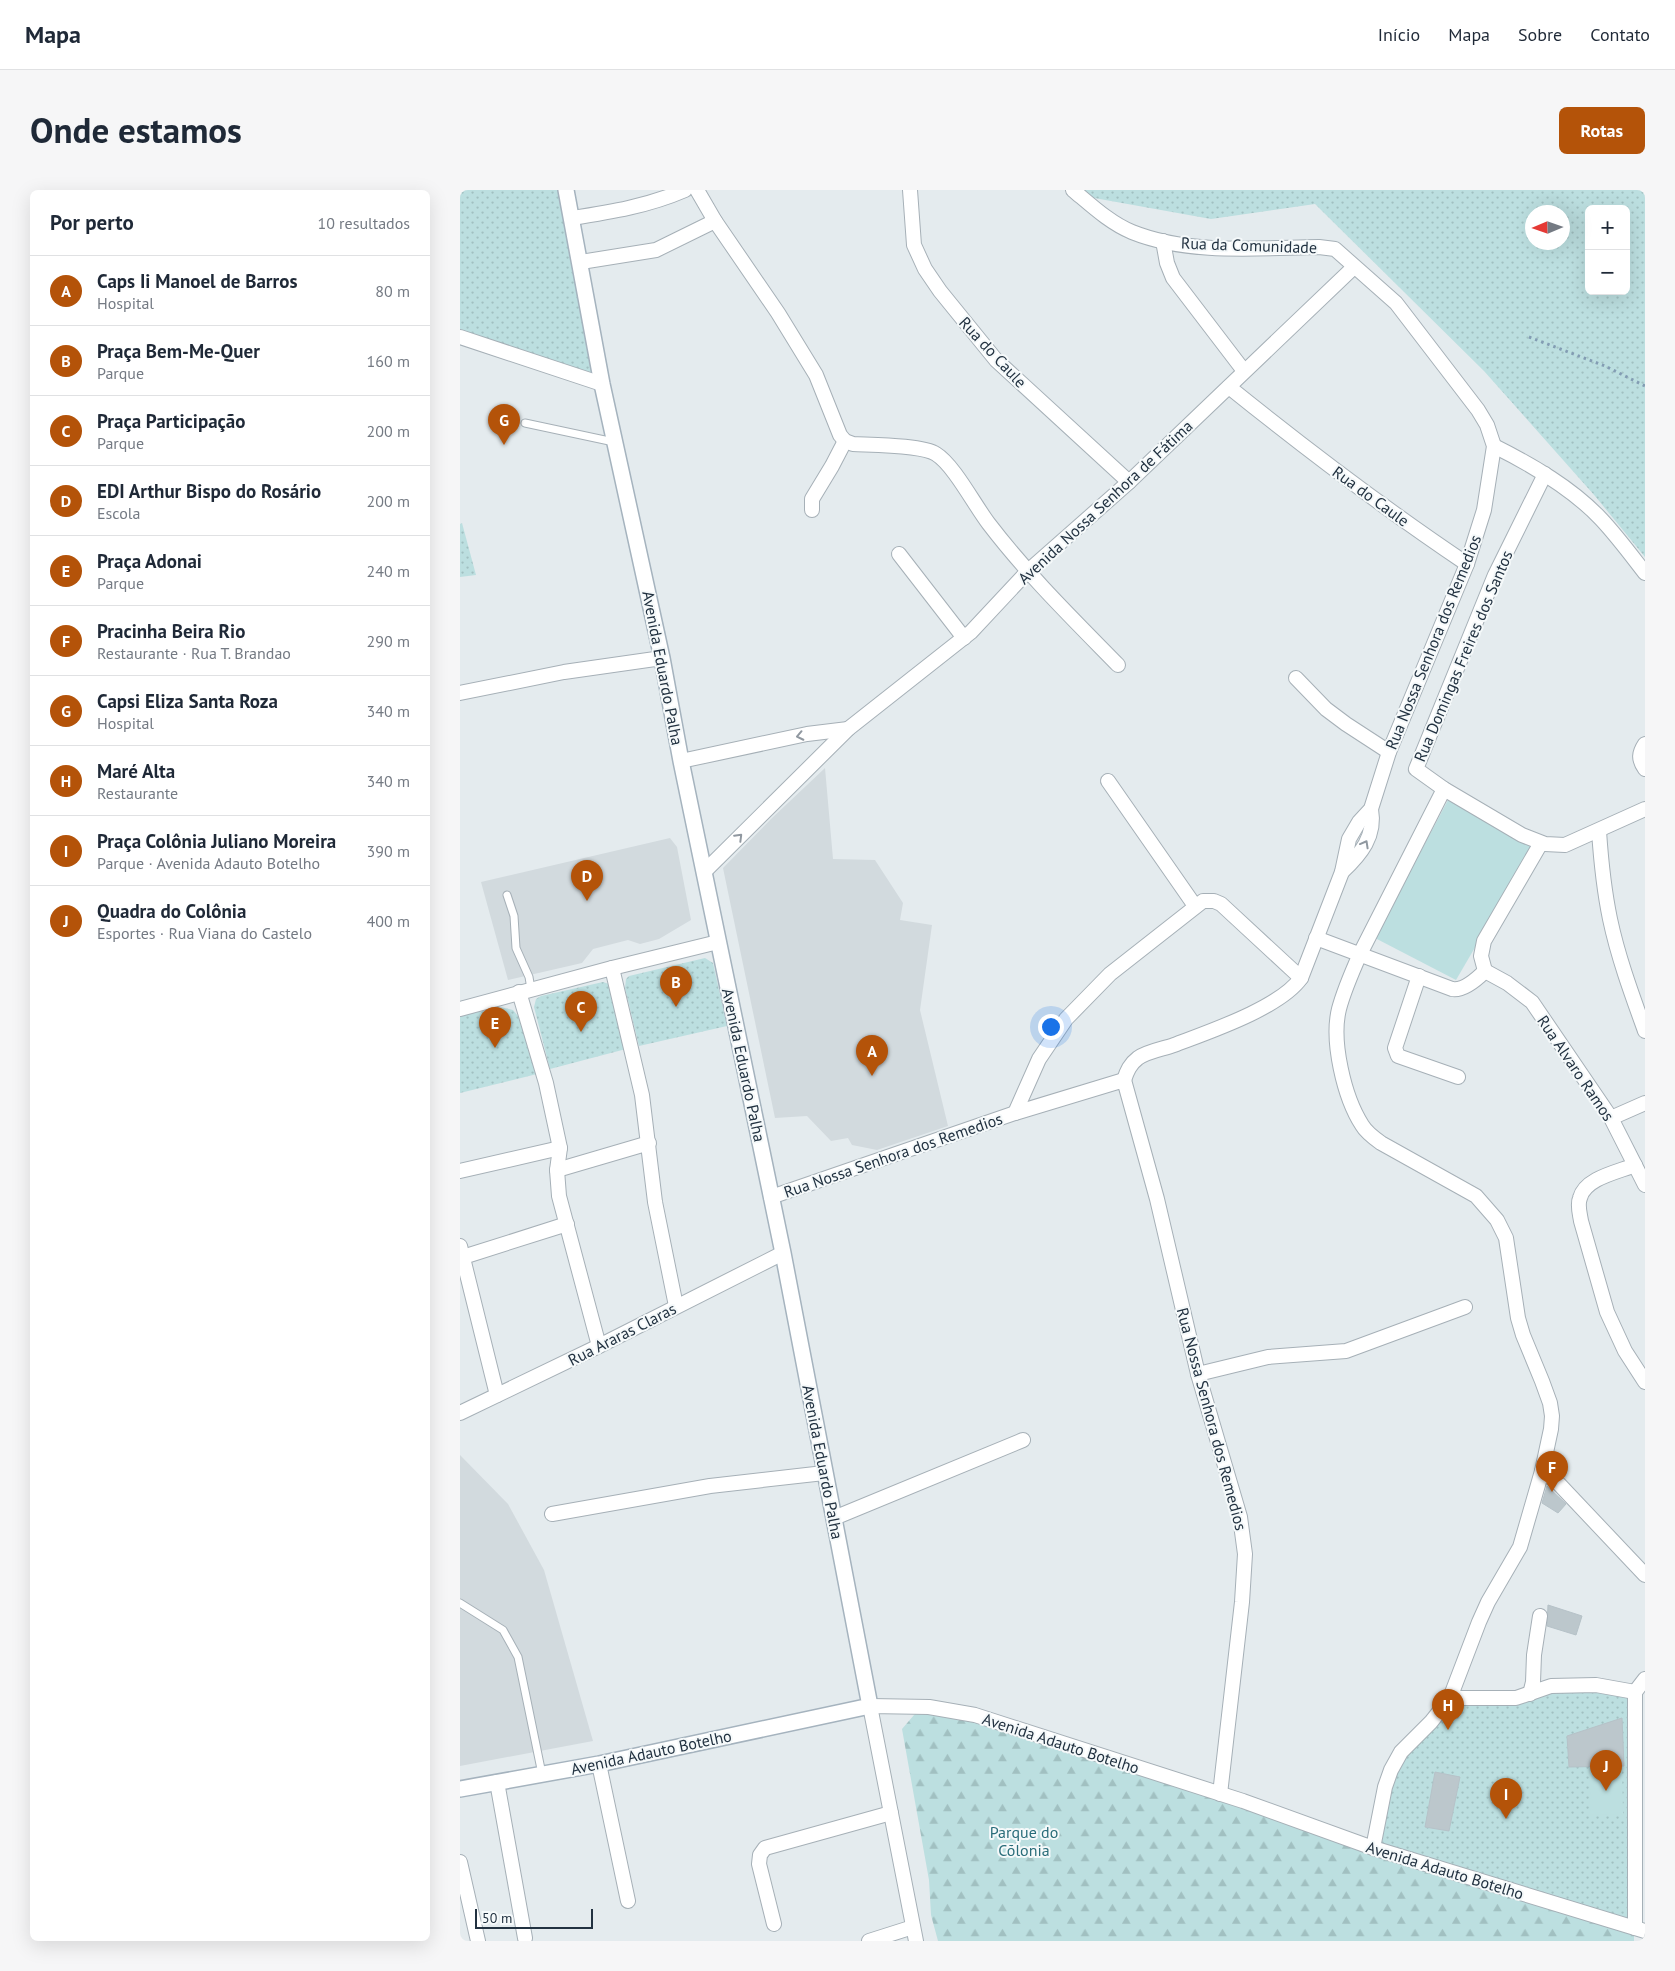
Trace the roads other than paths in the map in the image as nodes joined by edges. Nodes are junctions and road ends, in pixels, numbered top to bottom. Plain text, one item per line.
1 (566, 190) edge
2 (685, 190) edge
3 (697, 190) edge
4 (910, 190) edge
5 (1073, 190) edge
6 (572, 218) junction
7 (715, 221) junction
8 (1163, 241) junction
9 (581, 262) junction
10 (1354, 267) junction
11 (460, 337) edge
12 (1244, 372) junction
13 (602, 384) junction
14 (1229, 388) junction
15 (525, 423) dead end
16 (845, 441) junction
17 (615, 442) junction
18 (1494, 446) junction
19 (1544, 474) junction
20 (1128, 482) junction
21 (812, 510) dead end
22 (899, 554) dead end
23 (1467, 564) junction
24 (1027, 572) junction
25 (1645, 573) edge
26 (964, 638) junction
27 (662, 658) junction
28 (1118, 665) dead end
29 (1296, 678) dead end
30 (460, 693) edge
31 (848, 729) junction
32 (1645, 744) edge
33 (1389, 752) junction
34 (681, 761) junction
35 (1645, 769) edge
36 (1108, 781) dead end
37 (1444, 789) junction
38 (1645, 809) edge
39 (1599, 831) junction
40 (1542, 843) junction
41 (705, 872) junction
42 (507, 895) dead end
43 (1194, 906) junction
44 (1316, 938) junction
45 (718, 942) junction
46 (1360, 954) junction
47 (612, 968) junction
48 (1484, 971) junction
49 (1419, 976) junction
50 (1301, 978) junction
51 (525, 990) junction
52 (460, 1009) edge
53 (1645, 1031) edge
54 (1458, 1077) dead end
55 (1124, 1080) junction
56 (1645, 1103) edge
57 (1015, 1113) junction
58 (1611, 1118) junction
59 (649, 1143) junction
60 (560, 1148) junction
61 (1635, 1165) junction
62 (557, 1170) junction
63 (460, 1171) edge
64 (1645, 1185) edge
65 (771, 1197) junction
66 (567, 1224) junction
67 (461, 1251) edge
68 (783, 1253) junction
69 (676, 1306) junction
70 (1465, 1307) dead end
71 (599, 1346) junction
72 (1198, 1374) junction
73 (1645, 1382) edge
74 (498, 1395) junction
75 (460, 1413) edge
76 (1023, 1440) dead end
77 (1542, 1471) junction
78 (824, 1473) junction
79 (552, 1514) dead end
80 (834, 1518) junction
81 (1645, 1574) edge
82 (460, 1603) edge
83 (1540, 1616) dead end
84 (1645, 1679) edge
85 (1635, 1692) junction
86 (1530, 1694) junction
87 (1450, 1698) junction
88 (870, 1706) junction
89 (599, 1764) junction
90 (542, 1774) junction
91 (497, 1782) junction
92 (460, 1789) edge
93 (1220, 1794) junction
94 (891, 1813) junction
95 (1373, 1848) junction
96 (460, 1862) edge
97 (628, 1901) dead end
98 (774, 1924) dead end
99 (1640, 1930) edge
100 (914, 1934) edge
101 (525, 1938) dead end
102 (478, 1941) edge
103 (869, 1941) edge

1 - 6 street, Avenida Eduardo Palha
2 - 6 street
3 - 7 street
4 - 20 street, Rua do Caule
5 - 8 street, Rua da Comunidade
6 - 9 street, Avenida Eduardo Palha
7 - 9 street
7 - 16 street
8 - 10 street, Rua da Comunidade
8 - 12 street
9 - 13 street, Avenida Eduardo Palha
10 - 12 street, Avenida Nossa Senhora de Fátima
10 - 18 street, Rua da Comunidade
11 - 13 street
12 - 14 street, Avenida Nossa Senhora de Fátima
13 - 17 street, Avenida Eduardo Palha
14 - 20 street, Avenida Nossa Senhora de Fátima
14 - 23 street, Rua do Caule
15 - 17 lane
16 - 21 street
16 - 24 street
17 - 27 street, Avenida Eduardo Palha
18 - 19 street
18 - 23 street, Rua Nossa Senhora dos Remedios
19 - 25 street
19 - 37 street, Rua Domingas Freires dos Santos
20 - 24 street, Avenida Nossa Senhora de Fátima
22 - 26 street
23 - 33 street, Rua Nossa Senhora dos Remedios
24 - 26 street, Avenida Nossa Senhora de Fátima
24 - 28 street
26 - 31 street, Avenida Nossa Senhora de Fátima
27 - 30 street
27 - 34 street, Avenida Eduardo Palha
29 - 33 street
31 -> 34 street
41 -> 31 street, Avenida Nossa Senhora de Fátima
32 - 35 street
33 - 44 street, Rua Nossa Senhora dos Remedios
34 - 41 street, Avenida Eduardo Palha
36 - 43 street
37 - 40 street
37 - 46 street
38 - 39 street
39 - 40 street
39 - 53 street
40 - 48 street
41 - 45 street, Avenida Eduardo Palha
42 - 51 lane
43 - 50 street
43 - 57 street, Rua Nossa Senhora dos Remedios
44 - 46 street
44 - 50 street, Rua Nossa Senhora dos Remedios
45 - 47 street
45 - 65 street, Avenida Eduardo Palha
46 - 49 street
46 - 77 street
47 - 51 street
47 - 59 street
48 - 49 street
48 - 58 street, Rua Alvaro Ramos
49 - 54 street
50 - 55 street, Rua Nossa Senhora dos Remedios
51 - 52 street
51 - 60 street
55 - 57 street, Rua Nossa Senhora dos Remedios
55 - 72 street, Rua Nossa Senhora dos Remedios
56 - 58 street
57 - 65 street, Rua Nossa Senhora dos Remedios
58 - 61 street, Rua Alvaro Ramos
59 - 62 street
59 - 69 street
60 - 62 street
60 - 63 street
61 - 64 street, Rua Alvaro Ramos
61 - 73 street
62 - 66 street
65 - 68 street, Avenida Eduardo Palha
66 - 67 street
66 - 71 street
67 - 74 street
68 - 69 street, Rua Araras Claras
68 - 78 street, Avenida Eduardo Palha
69 - 71 street, Rua Araras Claras
70 - 72 street
71 - 74 street, Rua Araras Claras
72 - 93 street, Rua Nossa Senhora dos Remedios
74 - 75 street, Rua Araras Claras
76 - 80 street
77 - 81 street
77 - 87 street
78 - 79 street
78 - 80 street, Avenida Eduardo Palha
80 - 88 street, Avenida Eduardo Palha
82 - 90 lane
83 - 86 street
84 - 85 street
85 - 86 street
85 - 99 street
86 - 87 street
87 - 95 street
88 - 89 street, Avenida Adauto Botelho
88 - 93 street, Avenida Adauto Botelho
88 - 94 street, Avenida Eduardo Palha
89 - 90 street, Avenida Adauto Botelho
89 - 97 street
90 - 91 street, Avenida Adauto Botelho
91 - 92 street, Avenida Adauto Botelho
91 - 101 street
93 - 95 street, Avenida Adauto Botelho
94 - 98 street
94 - 100 street, Avenida Eduardo Palha
95 - 99 street, Avenida Adauto Botelho
96 - 102 street
100 - 103 street

